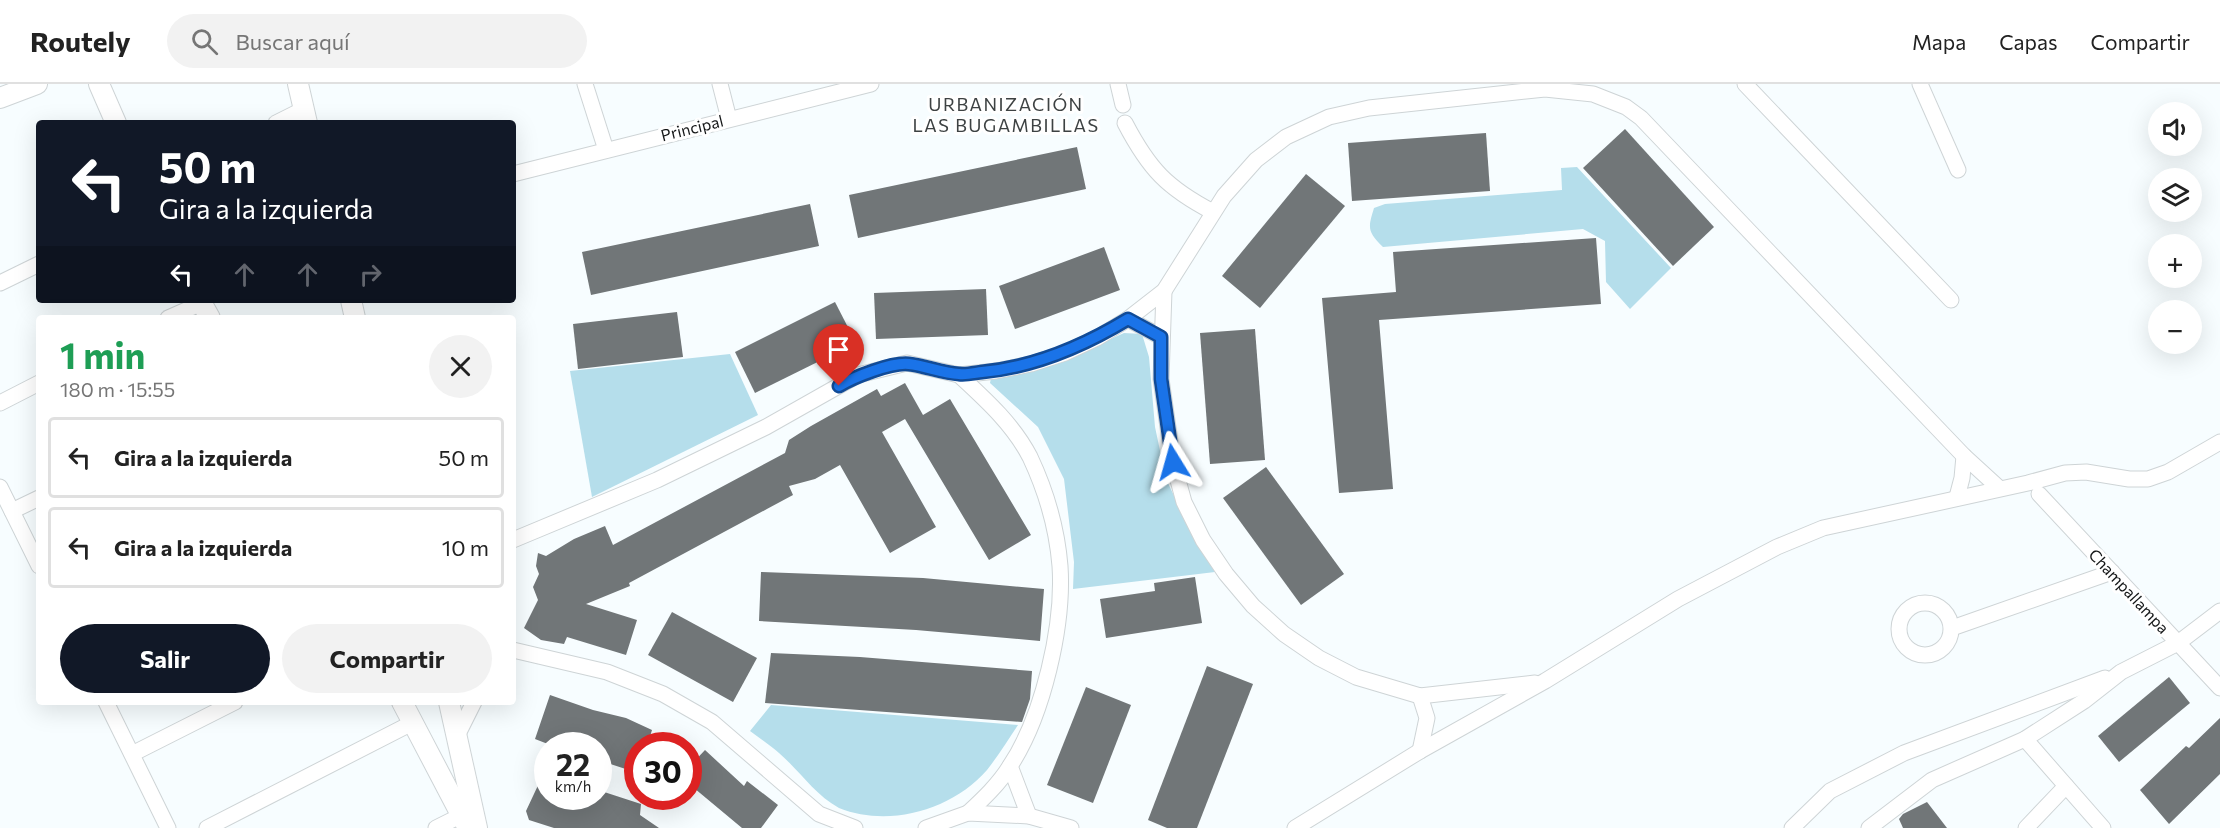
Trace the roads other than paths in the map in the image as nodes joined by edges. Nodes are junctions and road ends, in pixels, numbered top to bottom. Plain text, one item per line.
1 (37, 84) edge
2 (99, 84) edge
3 (298, 84) edge
4 (585, 84) edge
5 (720, 84) edge
6 (871, 84) edge
7 (1118, 84) edge
8 (1745, 84) edge
9 (1920, 84) edge
10 (851, 86) edge
11 (0, 98) edge
12 (1123, 105) dead end
13 (305, 116) edge
14 (729, 119) junction
15 (115, 120) edge
16 (288, 120) edge
17 (1125, 123) dead end
18 (606, 150) junction
19 (1958, 170) dead end
20 (516, 173) edge
21 (1213, 212) junction
22 (36, 265) edge
23 (0, 283) edge
24 (1164, 291) junction
25 (1951, 300) dead end
26 (204, 307) edge
27 (178, 315) edge
28 (1128, 319) junction
29 (1161, 337) junction
30 (959, 375) junction
31 (36, 385) edge
32 (0, 403) edge
33 (2220, 442) edge
34 (1964, 456) junction
35 (0, 487) edge
36 (2000, 488) junction
37 (2039, 494) dead end
38 (1957, 497) junction
39 (36, 499) edge
40 (12, 511) junction
41 (516, 539) edge
42 (36, 560) edge
43 (2112, 572) junction
44 (2220, 611) edge
45 (1952, 628) dead end
46 (2178, 643) junction
47 (516, 651) edge
48 (2121, 672) junction
49 (1545, 681) junction
50 (2220, 688) edge
51 (1420, 696) junction
52 (108, 705) edge
53 (229, 705) edge
54 (403, 705) edge
55 (449, 705) edge
56 (472, 705) edge
57 (412, 723) junction
58 (456, 738) junction
59 (2025, 739) junction
60 (1420, 751) junction
61 (132, 754) junction
62 (1010, 766) junction
63 (2066, 786) junction
64 (968, 813) junction
65 (1029, 816) junction
66 (465, 822) edge
67 (168, 828) edge
68 (207, 828) edge
69 (436, 828) edge
70 (477, 828) edge
71 (855, 828) edge
72 (926, 828) edge
73 (1071, 828) edge
74 (1295, 828) edge
75 (1792, 828) edge
76 (1869, 828) edge
77 (2026, 828) edge
78 (2103, 828) edge

1 - 11 street
2 - 15 street
3 - 13 street
4 - 18 street
5 - 14 street
6 - 10 street, Principal
7 - 12 street
8 - 25 street
9 - 19 street
10 - 14 street, Principal
13 - 16 street
14 - 18 street, Principal
17 - 21 street
18 - 20 street, Principal
21 - 24 street
21 - 34 street
22 - 23 street
24 - 28 street
24 - 29 street
26 - 27 street
28 - 29 street
28 - 30 street
29 - 51 street
30 - 41 street
30 - 62 street
31 - 32 street
33 - 36 street
34 - 36 street
34 - 38 street
35 - 40 street
36 - 38 street
37 - 43 street, Champallampa
38 - 49 street
39 - 40 street
40 - 42 street
43 - 45 street
43 - 46 street, Champallampa
44 - 46 street
46 - 48 street
46 - 50 street, Champallampa
47 - 71 street
48 - 59 street
48 - 75 street
49 - 51 street
49 - 60 street
51 - 60 street
52 - 61 street
53 - 61 street
54 - 57 street
55 - 58 street
56 - 58 street
57 - 66 street
57 - 68 street
58 - 70 street
59 - 63 street
59 - 76 street
60 - 74 street
61 - 67 street
62 - 64 street
62 - 65 street
63 - 77 street
63 - 78 street
64 - 65 street
64 - 72 street
65 - 73 street
66 - 69 street

